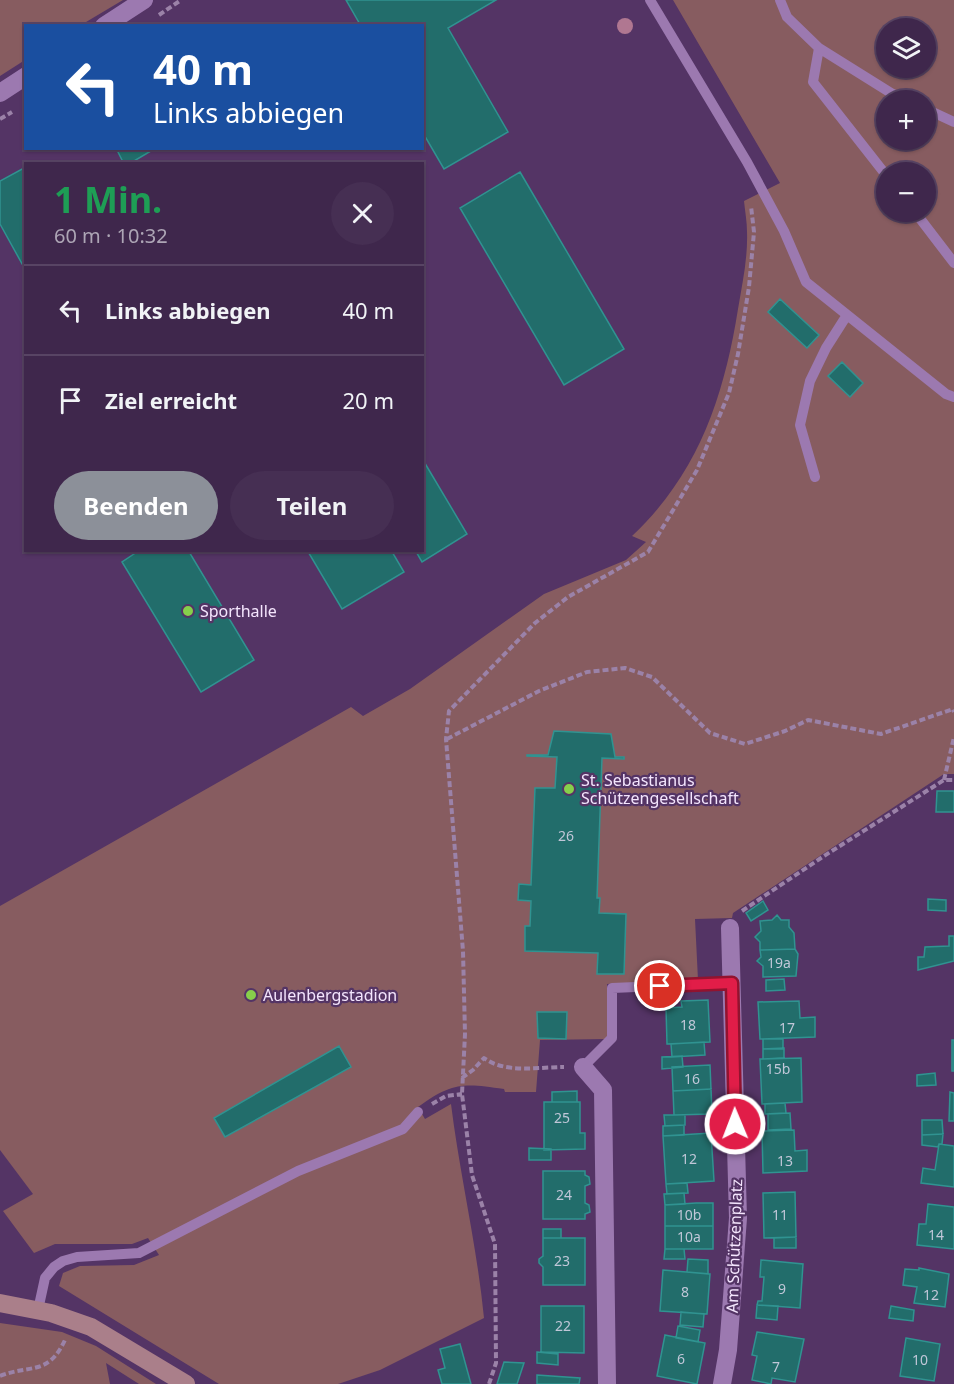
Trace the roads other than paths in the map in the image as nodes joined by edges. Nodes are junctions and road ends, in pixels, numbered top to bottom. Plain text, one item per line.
1 (144, 0) edge
2 (650, 0) edge
3 (780, 0) edge
4 (107, 24) edge
5 (819, 48) junction
6 (24, 77) edge
7 (886, 90) edge
8 (0, 93) edge
9 (936, 114) edge
10 (954, 122) edge
11 (876, 162) edge
12 (923, 222) edge
13 (954, 262) edge
14 (847, 315) junction
15 (954, 397) edge
16 (814, 477) dead end
17 (730, 928) road end
18 (732, 983) junction
19 (583, 1067) joint
20 (418, 1112) road end
21 (6, 1307) edge
22 (38, 1310) junction
23 (186, 1384) edge
24 (607, 1384) edge
25 (722, 1384) edge

1 - 4 street
2 - 14 lane
3 - 5 lane
5 - 7 lane
5 - 11 lane
6 - 8 street
9 - 10 lane
12 - 13 lane
14 - 15 lane
14 - 16 lane
17 - 18 street, Am Schützenplatz
18 - 19 lane
18 - 25 street, Am Schützenplatz
19 - 24 street
20 - 22 lane
21 - 22 street
22 - 23 street

